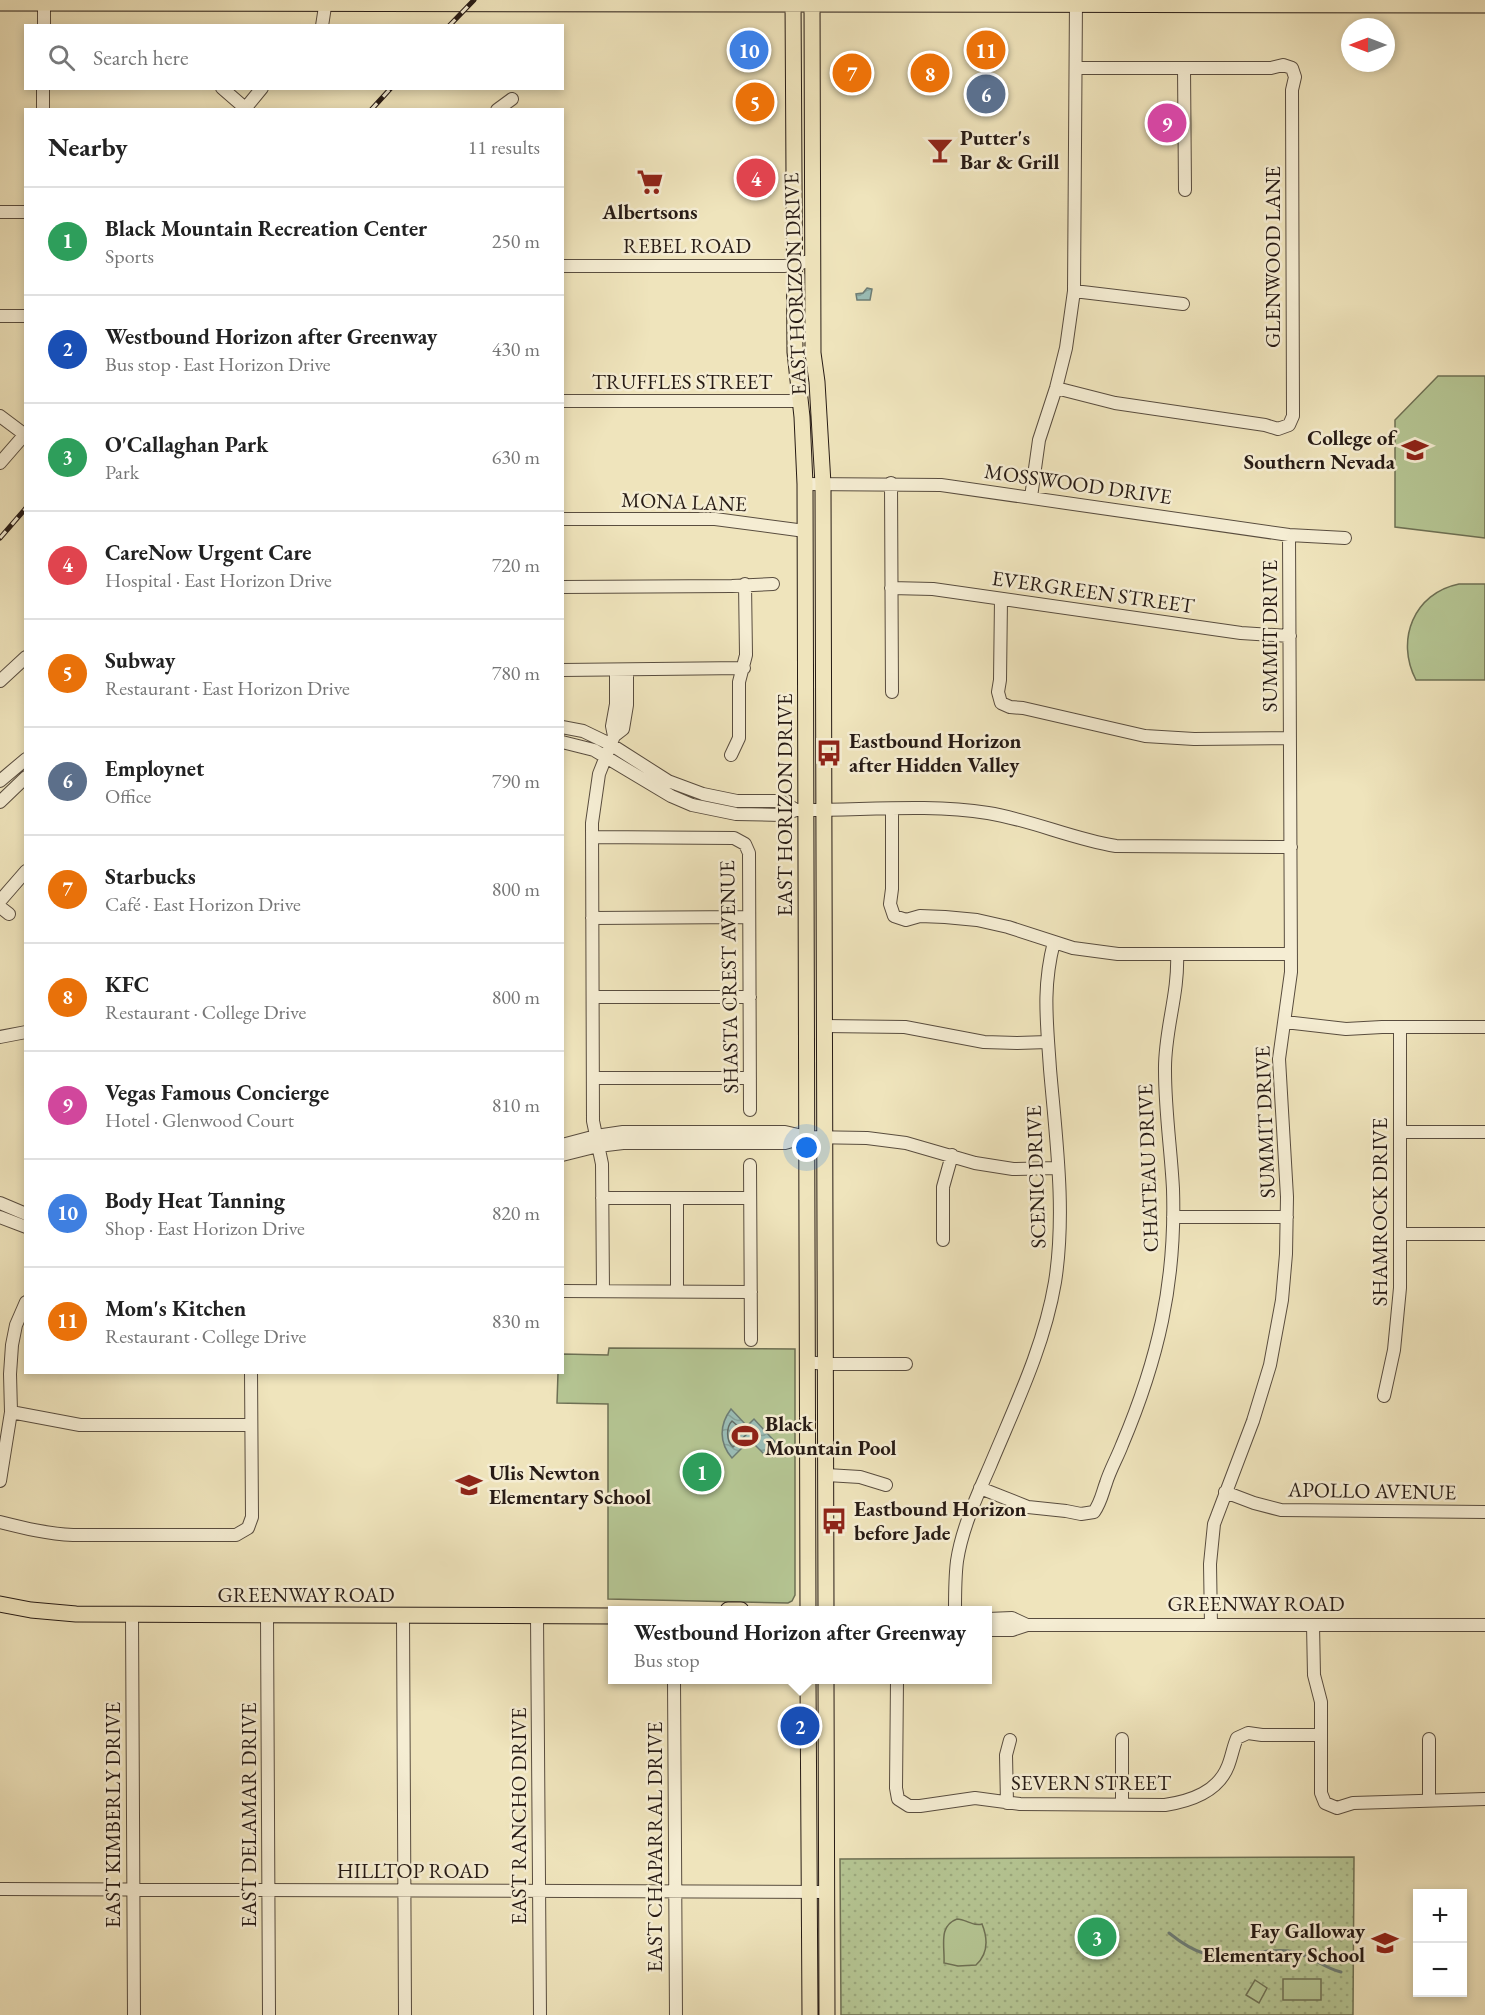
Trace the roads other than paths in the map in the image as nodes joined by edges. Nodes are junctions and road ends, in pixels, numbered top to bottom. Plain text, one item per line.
1 (326, 1) edge
2 (793, 1) edge
3 (581, 2) edge
4 (813, 2) edge
5 (940, 2) edge
6 (1076, 2) edge
7 (0, 3) edge
8 (44, 3) junction
9 (1411, 3) edge
10 (1485, 5) edge
11 (44, 24) edge
12 (322, 24) edge
13 (1076, 68) junction
14 (1184, 68) junction
15 (43, 90) edge
16 (224, 90) edge
17 (260, 90) edge
18 (512, 99) dead end
19 (43, 108) edge
20 (243, 108) edge
21 (245, 108) edge
22 (500, 108) edge
23 (1185, 190) dead end
24 (0, 212) edge
25 (24, 213) edge
26 (812, 260) junction
27 (794, 265) junction
28 (564, 266) edge
29 (1074, 291) junction
30 (1183, 304) dead end
31 (0, 316) edge
32 (24, 316) edge
33 (1056, 388) junction
34 (564, 401) edge
35 (801, 401) junction
36 (0, 416) edge
37 (24, 433) edge
38 (24, 435) edge
39 (0, 463) edge
40 (891, 483) junction
41 (805, 484) junction
42 (823, 484) junction
43 (1031, 497) junction
44 (564, 519) edge
45 (805, 531) junction
46 (1289, 535) junction
47 (1346, 538) dead end
48 (746, 584) junction
49 (773, 584) dead end
50 (564, 587) edge
51 (891, 588) junction
52 (1001, 599) junction
53 (823, 608) junction
54 (1290, 636) junction
55 (24, 659) edge
56 (744, 668) junction
57 (564, 670) edge
58 (622, 670) junction
59 (0, 681) edge
60 (892, 692) dead end
61 (564, 727) edge
62 (1290, 738) junction
63 (564, 742) edge
64 (610, 745) junction
65 (731, 755) dead end
66 (24, 760) edge
67 (24, 779) edge
68 (0, 781) edge
69 (0, 802) edge
70 (892, 809) junction
71 (801, 810) junction
72 (824, 810) junction
73 (592, 837) junction
74 (1291, 847) junction
75 (24, 873) edge
76 (0, 902) edge
77 (749, 917) junction
78 (592, 918) junction
79 (1054, 942) junction
80 (1177, 954) junction
81 (1291, 954) junction
82 (750, 997) junction
83 (592, 998) junction
84 (1285, 1022) junction
85 (825, 1026) junction
86 (1400, 1027) junction
87 (1485, 1027) edge
88 (24, 1032) edge
89 (0, 1037) edge
90 (1048, 1042) junction
91 (593, 1077) junction
92 (750, 1078) junction
93 (750, 1110) dead end
94 (1400, 1132) junction
95 (1485, 1132) edge
96 (807, 1137) junction
97 (825, 1137) junction
98 (597, 1141) junction
99 (564, 1145) edge
100 (564, 1154) edge
101 (952, 1155) junction
102 (750, 1165) dead end
103 (1058, 1167) junction
104 (602, 1198) junction
105 (677, 1198) junction
106 (750, 1198) junction
107 (0, 1203) edge
108 (24, 1213) edge
109 (0, 1217) edge
110 (1173, 1217) junction
111 (1287, 1217) junction
112 (24, 1226) edge
113 (1400, 1234) junction
114 (1485, 1234) edge
115 (943, 1240) dead end
116 (564, 1291) edge
117 (603, 1291) junction
118 (677, 1292) junction
119 (751, 1292) junction
120 (24, 1307) edge
121 (751, 1340) dead end
122 (807, 1362) junction
123 (825, 1364) junction
124 (906, 1364) dead end
125 (251, 1374) edge
126 (1384, 1396) dead end
127 (11, 1412) junction
128 (251, 1425) junction
129 (826, 1475) junction
130 (0, 1481) edge
131 (886, 1485) dead end
132 (980, 1488) junction
133 (1225, 1492) junction
134 (1485, 1512) edge
135 (0, 1522) edge
136 (0, 1604) edge
137 (808, 1606) edge
138 (826, 1606) edge
139 (955, 1606) edge
140 (132, 1614) junction
141 (267, 1616) junction
142 (403, 1616) junction
143 (537, 1616) junction
144 (608, 1616) edge
145 (992, 1618) edge
146 (1028, 1625) junction
147 (1211, 1625) junction
148 (1313, 1625) junction
149 (1485, 1625) edge
150 (992, 1630) edge
151 (674, 1684) edge
152 (808, 1684) edge
153 (817, 1684) edge
154 (826, 1684) edge
155 (897, 1684) edge
156 (1321, 1735) junction
157 (1122, 1739) dead end
158 (1428, 1739) dead end
159 (1010, 1740) dead end
160 (826, 1772) junction
161 (1485, 1799) edge
162 (1429, 1801) junction
163 (1006, 1803) junction
164 (1122, 1804) junction
165 (0, 1889) edge
166 (134, 1890) junction
167 (269, 1890) junction
168 (404, 1890) junction
169 (540, 1891) junction
170 (675, 1892) junction
171 (809, 1892) junction
172 (827, 1892) junction
173 (827, 1998) junction
174 (134, 2015) edge
175 (269, 2015) edge
176 (405, 2015) edge
177 (540, 2015) edge
178 (675, 2015) edge
179 (810, 2015) edge
180 (827, 2015) edge

1 - 3 main road
1 - 8 main road
1 - 12 street
2 - 3 main road
2 - 4 main road
2 - 27 main road, EAST HORIZON DRIVE
4 - 5 main road
4 - 26 main road, EAST HORIZON DRIVE
5 - 6 main road
6 - 9 main road
6 - 13 street
7 - 8 main road
8 - 11 street
9 - 10 main road
13 - 14 street, GLENWOOD LANE
13 - 29 street
14 - 23 street
14 - 33 street, GLENWOOD LANE
15 - 19 street
16 - 20 street
17 - 21 street
18 - 22 street
24 - 25 street
26 - 27 street, REBEL ROAD
26 - 42 main road, EAST HORIZON DRIVE
27 - 28 street, REBEL ROAD
27 - 35 main road, EAST HORIZON DRIVE
29 - 30 street
29 - 33 street
31 - 32 street
33 - 43 street
34 - 35 street, TRUFFLES STREET
35 - 41 main road, EAST HORIZON DRIVE
36 - 37 street
38 - 39 street
40 - 42 street, MOSSWOOD DRIVE
40 - 43 street, MOSSWOOD DRIVE
40 - 51 street
41 - 42 street, MOSSWOOD DRIVE
41 - 45 main road, EAST HORIZON DRIVE
42 - 53 main road, EAST HORIZON DRIVE
43 - 46 street, MOSSWOOD DRIVE
44 - 45 street, MONA LANE
45 - 53 main road
45 - 71 main road, EAST HORIZON DRIVE
46 - 47 street, MOSSWOOD DRIVE
46 - 54 street, SUMMIT DRIVE
48 - 49 street
48 - 50 street
48 - 56 street
51 - 52 street, EVERGREEN STREET
51 - 60 street
52 - 54 street, EVERGREEN STREET
52 - 62 street
53 - 72 main road, EAST HORIZON DRIVE
54 - 62 street, SUMMIT DRIVE
55 - 59 street
56 - 58 street
56 - 65 street
57 - 58 street
58 - 64 street
61 - 64 street
62 - 74 street, SUMMIT DRIVE
63 - 64 street
64 - 71 street
64 - 73 street
66 - 68 street
67 - 69 street
70 - 72 street
70 - 74 street
70 - 79 street
71 - 72 street
71 - 96 main road, EAST HORIZON DRIVE
72 - 85 main road, EAST HORIZON DRIVE
73 - 77 street, SHASTA CREST AVENUE
73 - 78 street
74 - 81 street, SUMMIT DRIVE
75 - 76 street
77 - 78 street
77 - 82 street, SHASTA CREST AVENUE
78 - 83 street
79 - 80 street
79 - 90 street, SCENIC DRIVE
80 - 81 street
80 - 110 street, CHATEAU DRIVE
81 - 84 street, SUMMIT DRIVE
82 - 83 street
82 - 92 street, SHASTA CREST AVENUE
83 - 91 street
84 - 86 street
84 - 111 street, SUMMIT DRIVE
85 - 90 street
85 - 97 main road, EAST HORIZON DRIVE
86 - 87 street
86 - 94 street, SHAMROCK DRIVE
88 - 89 street
90 - 103 street, SCENIC DRIVE
91 - 92 street
91 - 98 street
92 - 93 street, SHASTA CREST AVENUE
94 - 95 street
94 - 113 street, SHAMROCK DRIVE
96 - 97 street
96 - 98 street
96 - 122 main road, EAST HORIZON DRIVE
97 - 101 street
97 - 123 main road, EAST HORIZON DRIVE
98 - 99 street
98 - 100 street
98 - 104 street
101 - 103 street
101 - 115 street
102 - 106 street
103 - 132 street, SCENIC DRIVE
104 - 105 street
104 - 117 street
105 - 106 street
105 - 118 street
106 - 119 street
107 - 108 street
109 - 112 street
110 - 111 street
110 - 132 street, CHATEAU DRIVE
111 - 133 street, SUMMIT DRIVE
113 - 114 street
113 - 126 street, SHAMROCK DRIVE
116 - 117 street
117 - 118 street
118 - 119 street
119 - 121 street
120 - 127 street
122 - 123 street
122 - 137 main road, EAST HORIZON DRIVE
123 - 124 street
123 - 129 main road, EAST HORIZON DRIVE
125 - 128 street
127 - 128 street
127 - 130 street
128 - 135 street
129 - 131 street
129 - 138 main road, EAST HORIZON DRIVE
132 - 139 street, SCENIC DRIVE
133 - 134 street, APOLLO AVENUE
133 - 147 street, SUMMIT DRIVE
136 - 140 main road, GREENWAY ROAD
140 - 141 main road, GREENWAY ROAD
140 - 166 street, EAST KIMBERLY DRIVE
141 - 142 main road, GREENWAY ROAD
141 - 167 street, EAST DELAMAR DRIVE
142 - 143 main road, GREENWAY ROAD
142 - 168 street
143 - 144 main road, GREENWAY ROAD
143 - 169 street, EAST RANCHO DRIVE
145 - 146 street, GREENWAY ROAD
146 - 147 street, GREENWAY ROAD
146 - 150 street, GREENWAY ROAD
147 - 148 street, GREENWAY ROAD
148 - 149 street, GREENWAY ROAD
148 - 156 street
151 - 170 street, EAST CHAPARRAL DRIVE
152 - 171 main road
153 - 160 main road
154 - 160 main road
155 - 163 street, SEVERN STREET
156 - 162 street
156 - 164 street, SEVERN STREET
157 - 164 street
158 - 162 street
159 - 163 street
160 - 172 main road
161 - 162 street
163 - 164 street, SEVERN STREET
165 - 166 street, HILLTOP ROAD
166 - 167 street, HILLTOP ROAD
166 - 174 street, EAST KIMBERLY DRIVE
167 - 168 street, HILLTOP ROAD
167 - 175 street, EAST DELAMAR DRIVE
168 - 169 street, HILLTOP ROAD
168 - 176 street
169 - 170 street, HILLTOP ROAD
169 - 177 street, EAST RANCHO DRIVE
170 - 171 street, HILLTOP ROAD
170 - 178 street, EAST CHAPARRAL DRIVE
171 - 172 street, HILLTOP ROAD
171 - 173 main road
171 - 179 main road
172 - 173 main road
173 - 180 main road

